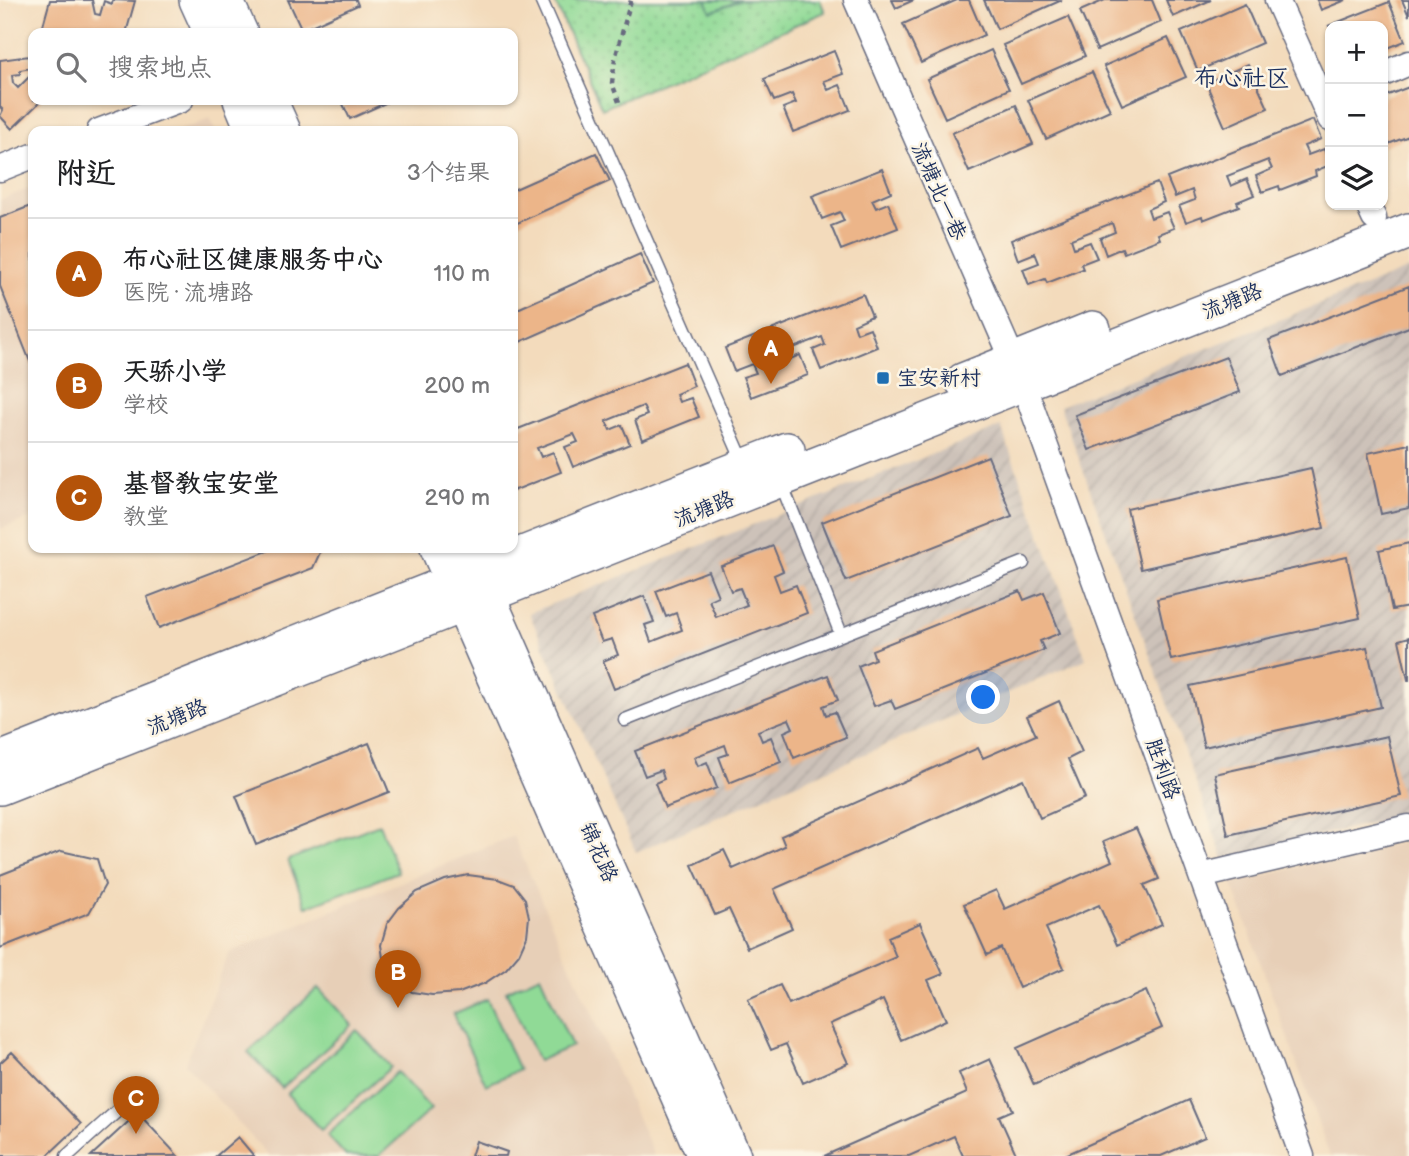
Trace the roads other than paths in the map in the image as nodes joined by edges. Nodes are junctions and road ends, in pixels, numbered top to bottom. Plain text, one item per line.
1 (197, 0) edge
2 (225, 0) edge
3 (541, 0) edge
4 (856, 0) edge
5 (1277, 0) edge
6 (210, 28) edge
7 (238, 28) edge
8 (1409, 63) edge
9 (1388, 72) edge
10 (1325, 100) edge
11 (168, 105) edge
12 (243, 105) edge
13 (271, 105) edge
14 (112, 126) edge
15 (252, 126) edge
16 (281, 126) edge
17 (28, 158) edge
18 (0, 169) edge
19 (1409, 205) edge
20 (1371, 212) edge
21 (1409, 231) edge
22 (1018, 372) junction
23 (745, 466) junction
24 (779, 479) junction
25 (443, 553) edge
26 (1023, 563) dead end
27 (469, 580) edge
28 (841, 635) junction
29 (625, 720) dead end
30 (0, 760) edge
31 (0, 787) edge
32 (1409, 827) edge
33 (1201, 876) junction
34 (127, 1103) dead end
35 (67, 1156) edge
36 (705, 1156) edge
37 (733, 1156) edge
38 (1302, 1156) edge

1 - 6 street
2 - 7 street
3 - 23 lane
4 - 22 street, 流塘北一巷
5 - 10 street
8 - 9 street
11 - 14 street
12 - 15 street
13 - 16 street
17 - 18 street
19 - 20 street, 流塘路
20 - 22 street, 流塘路
21 - 22 street, 流塘路
22 - 23 street, 流塘路
22 - 24 street, 流塘路
22 - 33 street, 胜利路
23 - 27 street, 流塘路
24 - 27 street, 流塘路
24 - 28 lane
25 - 27 street, 锦花路
26 - 28 lane
27 - 30 street, 流塘路
27 - 31 street, 流塘路
27 - 36 street, 锦花路
27 - 37 street, 锦花路
28 - 29 lane
32 - 33 street
33 - 38 street, 胜利路
34 - 35 lane

